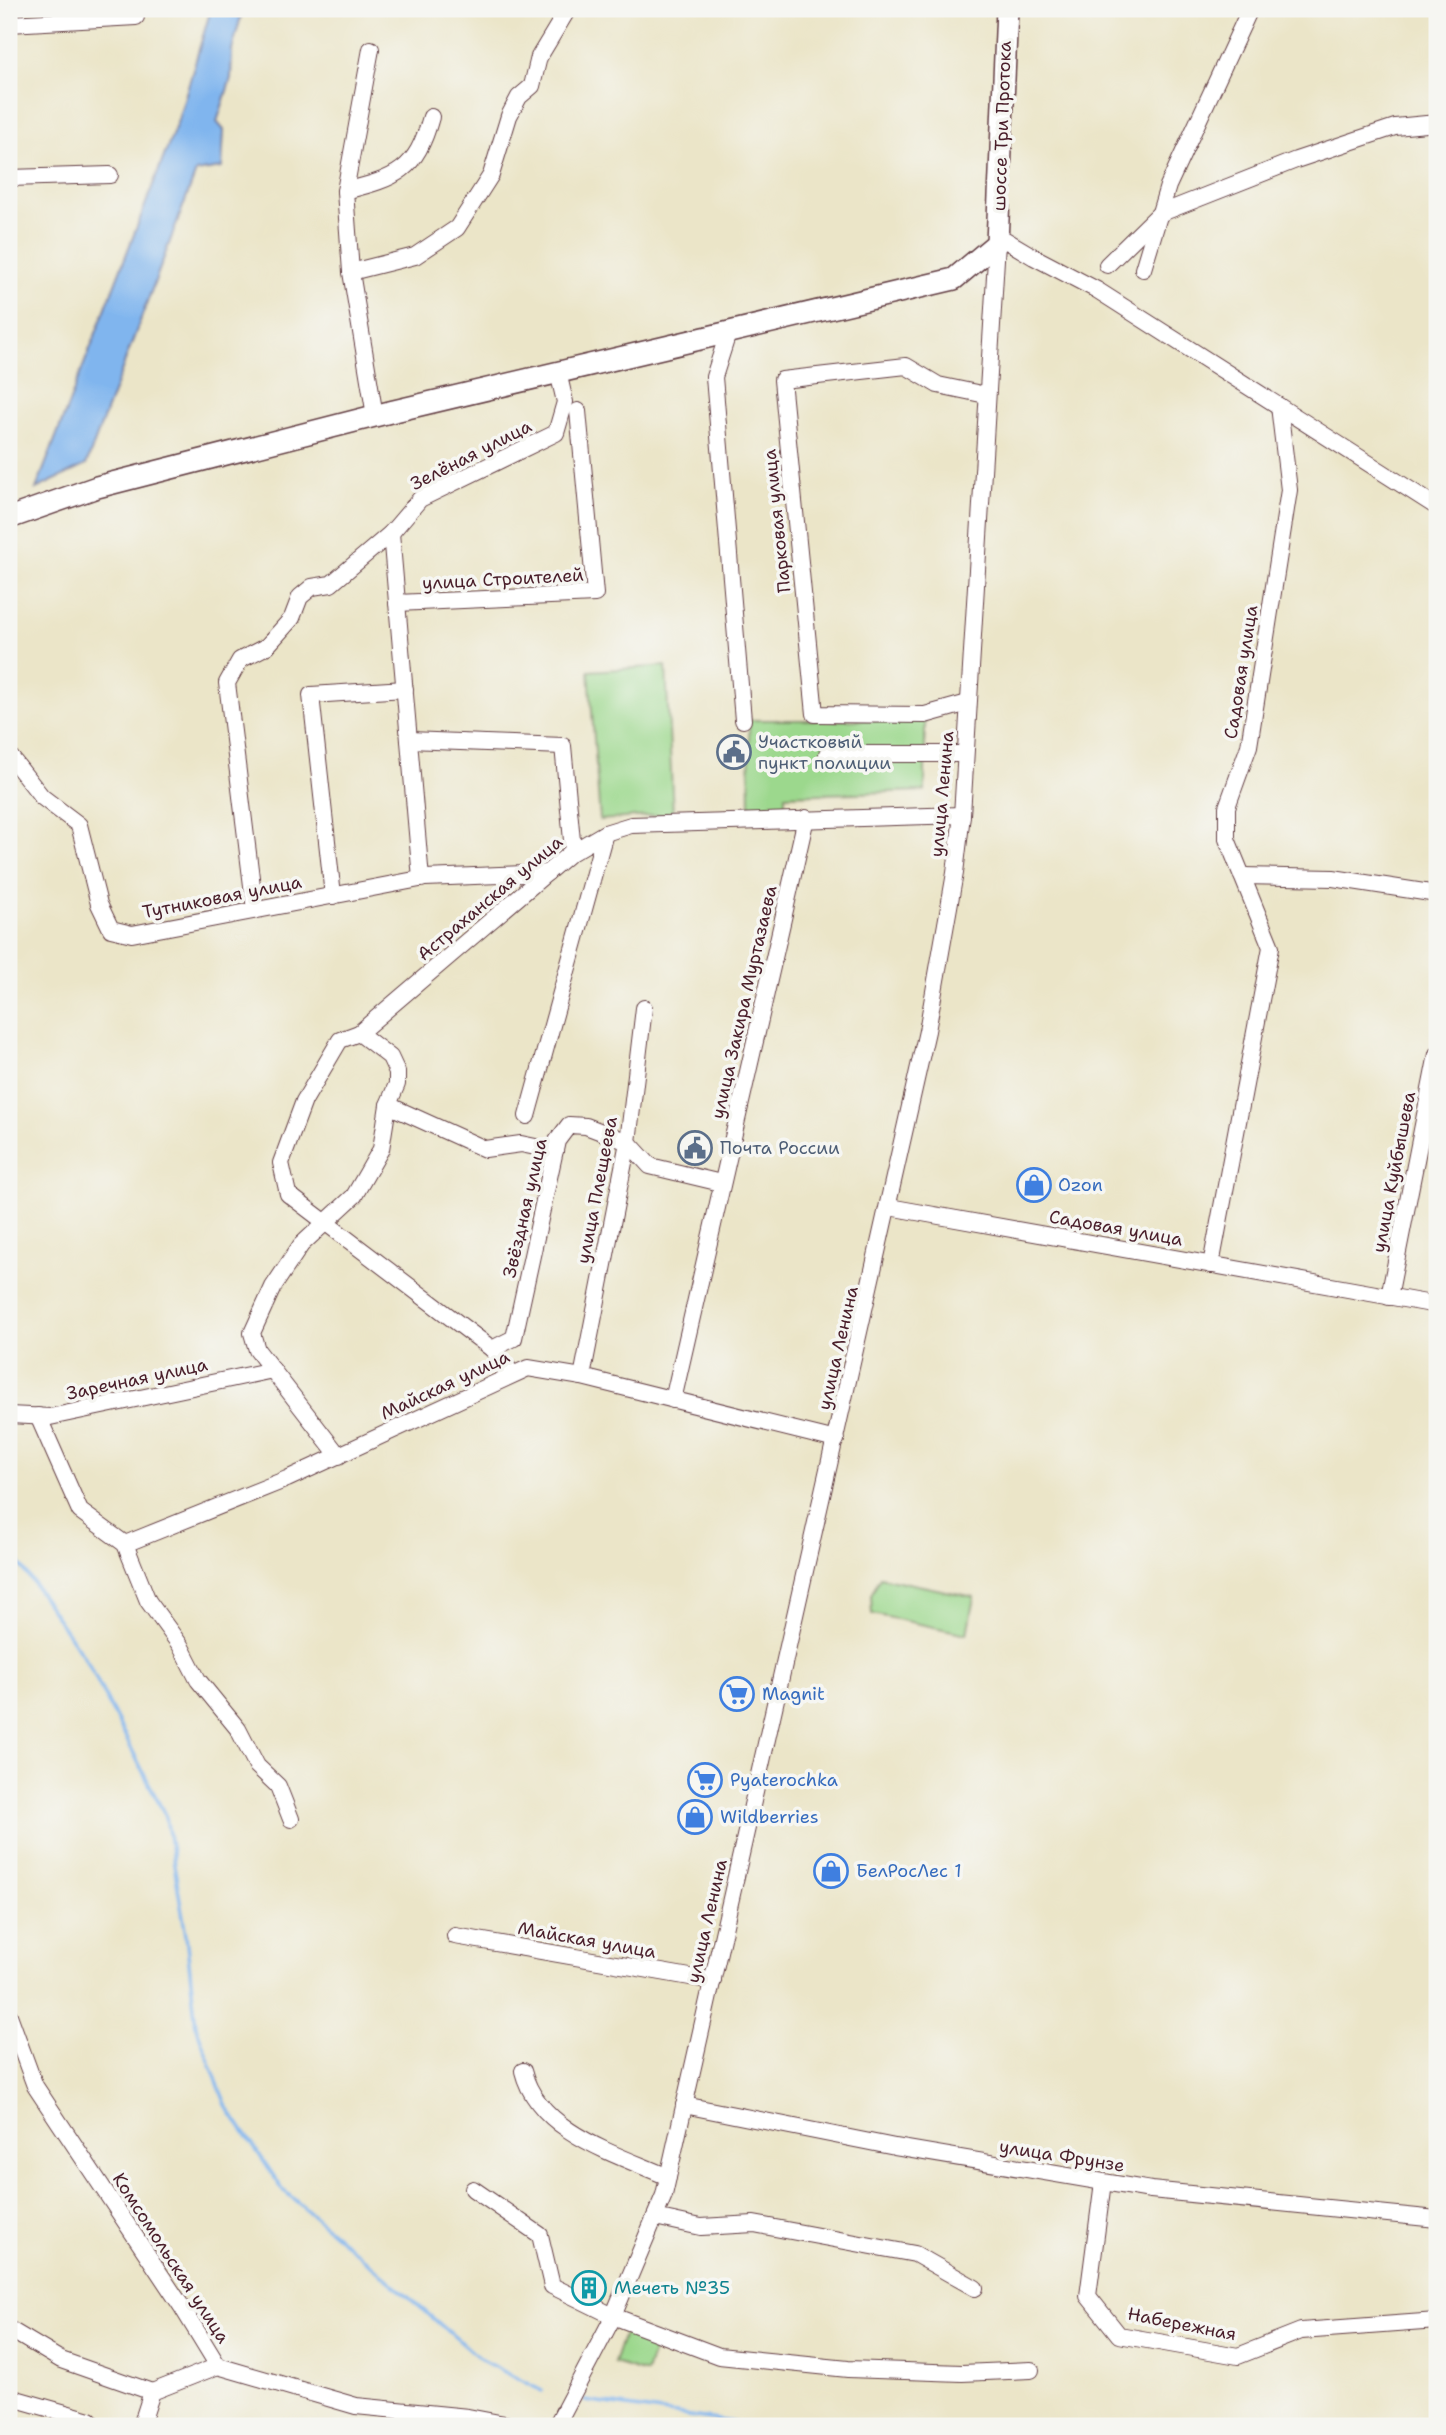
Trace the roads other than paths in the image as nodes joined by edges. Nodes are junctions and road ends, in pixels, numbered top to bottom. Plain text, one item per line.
1 (568, 9) edge
2 (1007, 9) edge
3 (1250, 9) edge
4 (135, 17) dead end
5 (9, 24) edge
6 (372, 49) dead end
7 (431, 117) dead end
8 (1437, 123) edge
9 (110, 175) dead end
10 (9, 178) edge
11 (345, 191) junction
12 (1159, 214) junction
13 (997, 239) junction
14 (1107, 265) dead end
15 (1143, 269) dead end
16 (351, 272) junction
17 (729, 330) junction
18 (558, 372) junction
19 (986, 395) junction
20 (1279, 406) junction
21 (578, 411) dead end
22 (375, 416) junction
23 (1437, 507) edge
24 (9, 519) edge
25 (391, 533) junction
26 (397, 603) junction
27 (405, 688) junction
28 (968, 703) junction
29 (743, 720) dead end
30 (409, 740) junction
31 (827, 754) dead end
32 (965, 754) junction
33 (10, 755) edge
34 (962, 815) junction
35 (806, 818) junction
36 (605, 833) junction
37 (573, 851) junction
38 (547, 873) junction
39 (1242, 876) junction
40 (421, 879) junction
41 (1437, 894) edge
42 (332, 896) junction
43 (255, 910) junction
44 (644, 1008) dead end
45 (359, 1033) junction
46 (1437, 1054) edge
47 (388, 1105) junction
48 (527, 1116) dead end
49 (628, 1142) junction
50 (555, 1151) junction
51 (721, 1183) junction
52 (889, 1207) junction
53 (325, 1222) junction
54 (1211, 1265) junction
55 (1389, 1297) junction
56 (1437, 1305) edge
57 (492, 1349) junction
58 (273, 1370) junction
59 (512, 1373) junction
60 (582, 1377) junction
61 (673, 1400) junction
62 (9, 1415) edge
63 (38, 1416) junction
64 (836, 1440) junction
65 (339, 1456) junction
66 (125, 1544) junction
67 (291, 1819) dead end
68 (454, 1936) dead end
69 (713, 1982) junction
70 (9, 2015) edge
71 (523, 2071) dead end
72 (684, 2105) junction
73 (668, 2177) junction
74 (1103, 2182) junction
75 (472, 2189) dead end
76 (655, 2217) junction
77 (1437, 2219) edge
78 (975, 2288) dead end
79 (613, 2316) junction
80 (1437, 2321) edge
81 (9, 2329) edge
82 (218, 2366) junction
83 (1031, 2371) dead end
84 (152, 2392) junction
85 (9, 2397) edge
86 (96, 2426) edge
87 (141, 2426) edge
88 (514, 2426) edge
89 (556, 2426) edge

1 - 16 street
2 - 13 main road, шоссе Три Протока
3 - 12 street
4 - 5 street
6 - 11 street
7 - 11 street
8 - 12 street
9 - 10 street
11 - 16 street
12 - 14 street
12 - 15 street
13 - 17 main road
13 - 19 street, улица Ленина
13 - 20 street
16 - 22 street
17 - 18 main road
17 - 29 street
18 - 22 main road
18 - 25 street, Зелёная улица
19 - 28 street, улица Ленина
19 - 28 street, Парковая улица
20 - 23 street
20 - 39 street, Садовая улица
21 - 26 street, улица Строителей
22 - 24 main road
25 - 26 street, улица Строителей
25 - 43 street, Зелёная улица
26 - 27 street, улица Строителей
27 - 30 street, улица Строителей
27 - 42 street
28 - 32 street, улица Ленина
30 - 37 street
30 - 40 street, улица Строителей
31 - 32 street
32 - 34 street, улица Ленина
33 - 43 street, Тутниковая улица
34 - 35 street, Астраханская улица
34 - 52 street, улица Ленина
35 - 36 street, Астраханская улица
35 - 51 street, улица Закира Муртазаева
36 - 37 street, Астраханская улица
36 - 48 street, Звёздная улица
37 - 38 street, Астраханская улица
38 - 40 street, Тутниковая улица
38 - 45 street, Астраханская улица
39 - 41 street
39 - 54 street, Садовая улица
40 - 42 street, Тутниковая улица
42 - 43 street, Тутниковая улица
44 - 49 street, улица Плещеева
45 - 47 street
45 - 53 street, Астраханская улица
46 - 55 street, улица Куйбышева
47 - 50 street
47 - 53 street
49 - 50 street, Звёздная улица
49 - 51 street
49 - 60 street, улица Плещеева
50 - 57 street, Звёздная улица
51 - 61 street, улица Закира Муртазаева
52 - 54 street, Садовая улица
52 - 64 street, улица Ленина
53 - 57 street, Астраханская улица
53 - 58 street
54 - 55 street, Садовая улица
55 - 56 street, Садовая улица
57 - 59 street, Астраханская улица
58 - 63 street, Заречная улица
58 - 65 street
59 - 60 street, Майская улица
59 - 65 street, Майская улица
60 - 61 street, Майская улица
61 - 64 street, Майская улица
62 - 63 street, Заречная улица
63 - 66 street
64 - 69 street, улица Ленина
65 - 66 street, Майская улица
66 - 67 street
68 - 69 street, Майская улица
69 - 72 street, улица Ленина
70 - 82 street, Комсомольская улица
71 - 73 street
72 - 73 street, улица Ленина
72 - 74 street, улица Фрунзе
73 - 76 street, улица Ленина
74 - 77 street, улица Фрунзе
74 - 80 street, Набережная
75 - 79 street
76 - 78 street
76 - 79 street, улица Ленина
79 - 83 street
79 - 89 street, улица Ленина
81 - 84 street
82 - 84 street
82 - 88 street, Комсомольская улица
84 - 87 street
85 - 86 street

